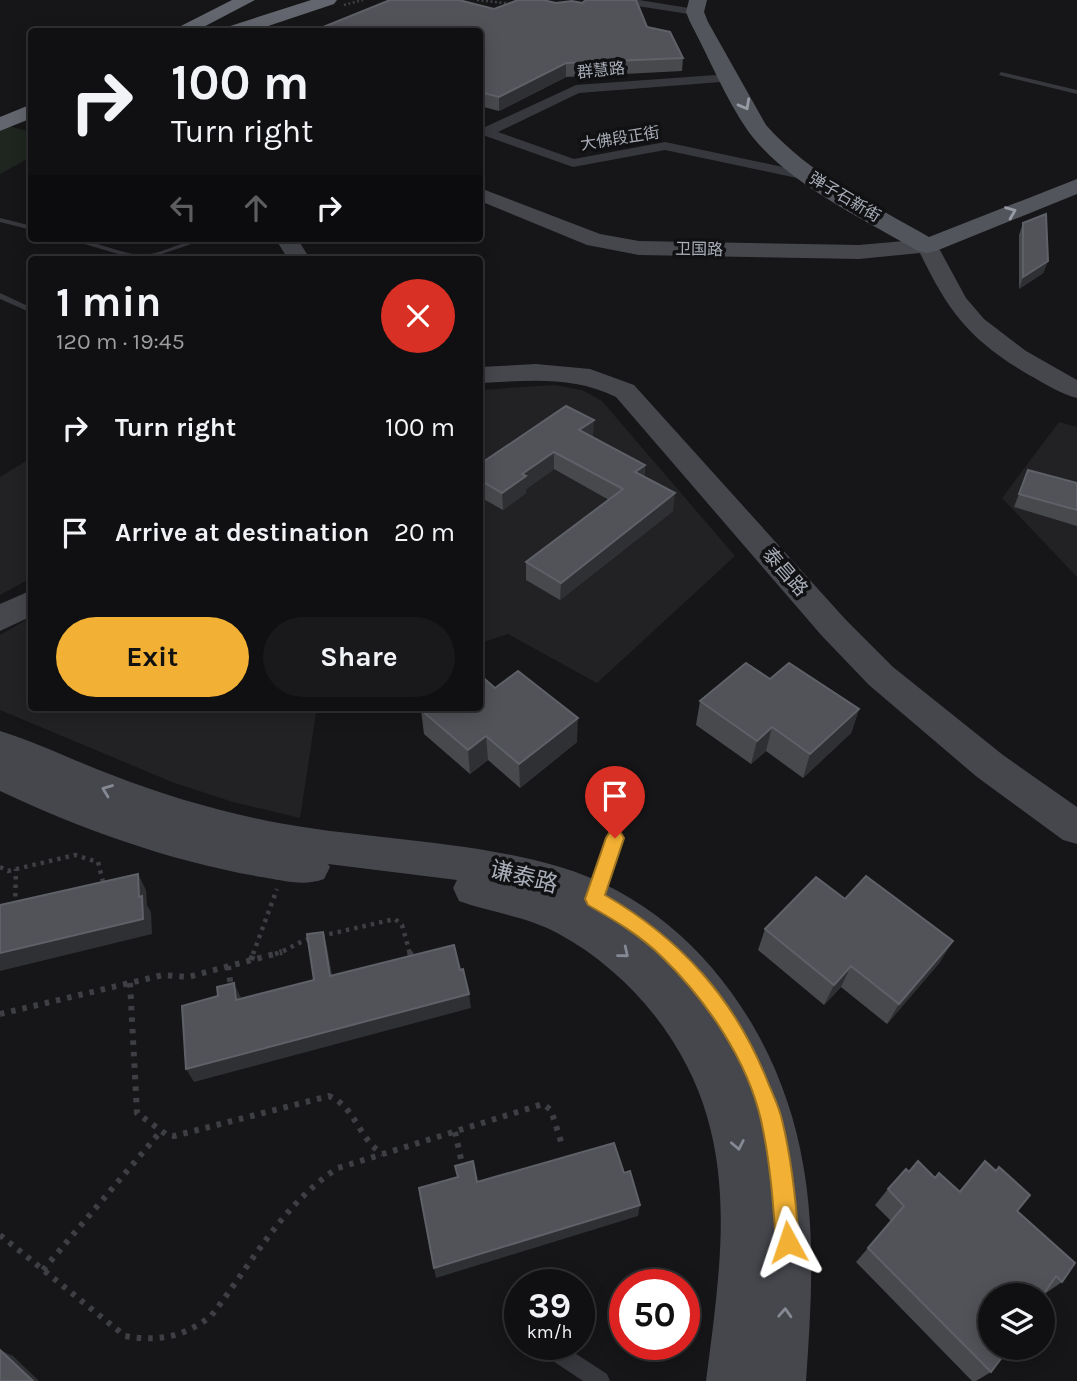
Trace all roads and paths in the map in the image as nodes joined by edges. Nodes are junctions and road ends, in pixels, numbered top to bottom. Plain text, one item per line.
1 (235, 0) edge
2 (246, 0) edge
3 (270, 0) edge
4 (328, 0) edge
5 (477, 0) edge
6 (618, 0) edge
7 (522, 5) edge
8 (697, 6) edge
9 (190, 28) edge
10 (191, 28) edge
11 (193, 28) edge
12 (242, 28) edge
13 (1001, 74) dead end
14 (730, 78) junction
15 (1077, 92) edge
16 (28, 100) edge
17 (0, 112) edge
18 (28, 112) edge
19 (0, 125) edge
20 (483, 131) edge
21 (811, 177) junction
22 (1077, 186) edge
23 (483, 195) edge
24 (0, 219) edge
25 (883, 220) junction
26 (977, 226) junction
27 (28, 227) edge
28 (82, 242) edge
29 (193, 242) edge
30 (927, 246) junction
31 (131, 256) edge
32 (150, 256) edge
33 (0, 296) edge
34 (28, 309) edge
35 (483, 375) edge
36 (1077, 390) edge
37 (28, 603) edge
38 (0, 619) edge
39 (0, 744) edge
40 (0, 774) edge
41 (1077, 828) edge
42 (615, 838) dead end
43 (0, 867) edge
44 (16, 869) junction
45 (104, 886) edge
46 (273, 900) dead end
47 (15, 906) edge
48 (589, 913) junction
49 (314, 937) junction
50 (317, 951) edge
51 (411, 956) edge
52 (250, 961) junction
53 (228, 966) junction
54 (130, 983) junction
55 (232, 1000) edge
56 (0, 1014) edge
57 (161, 1131) junction
58 (454, 1132) junction
59 (563, 1148) dead end
60 (384, 1154) junction
61 (465, 1176) edge
62 (0, 1235) edge
63 (43, 1270) junction
64 (569, 1360) edge
65 (600, 1381) edge
66 (733, 1381) edge
67 (779, 1381) edge

1 - 9 highway
2 - 10 highway
3 - 11 highway
4 - 12 highway
5 - 7 path
6 - 8 street
8 - 14 main road, 弹子石新街
13 - 15 lane
14 - 20 street, 群慧路
14 -> 21 main road, 弹子石新街
16 - 17 highway
18 - 19 highway
20 - 21 street, 大佛段正街
21 - 25 main road, 弹子石新街
26 -> 22 main road
23 - 30 street, 卫国路
24 - 27 lane
25 - 26 main road
25 - 30 main road, 弹子石新街
26 - 30 main road
28 - 31 lane
29 - 32 lane
30 - 36 street
33 - 34 lane
35 - 41 street, 泰昌路
37 - 38 street
48 -> 39 street, 谦泰路
40 - 48 street, 谦泰路
42 - 48 lane
43 - 44 path
44 - 45 path
44 - 47 path
46 - 52 path
48 -> 66 street, 谦泰路
67 -> 48 street, 谦泰路
49 - 50 path
49 - 51 path
49 - 52 path
52 - 53 path
53 - 54 path
53 - 55 path
54 - 56 path
54 - 57 path
57 - 60 path
57 - 63 path
58 - 59 path
58 - 60 path
58 - 61 path
60 - 63 path
62 - 63 path
64 - 65 lane

